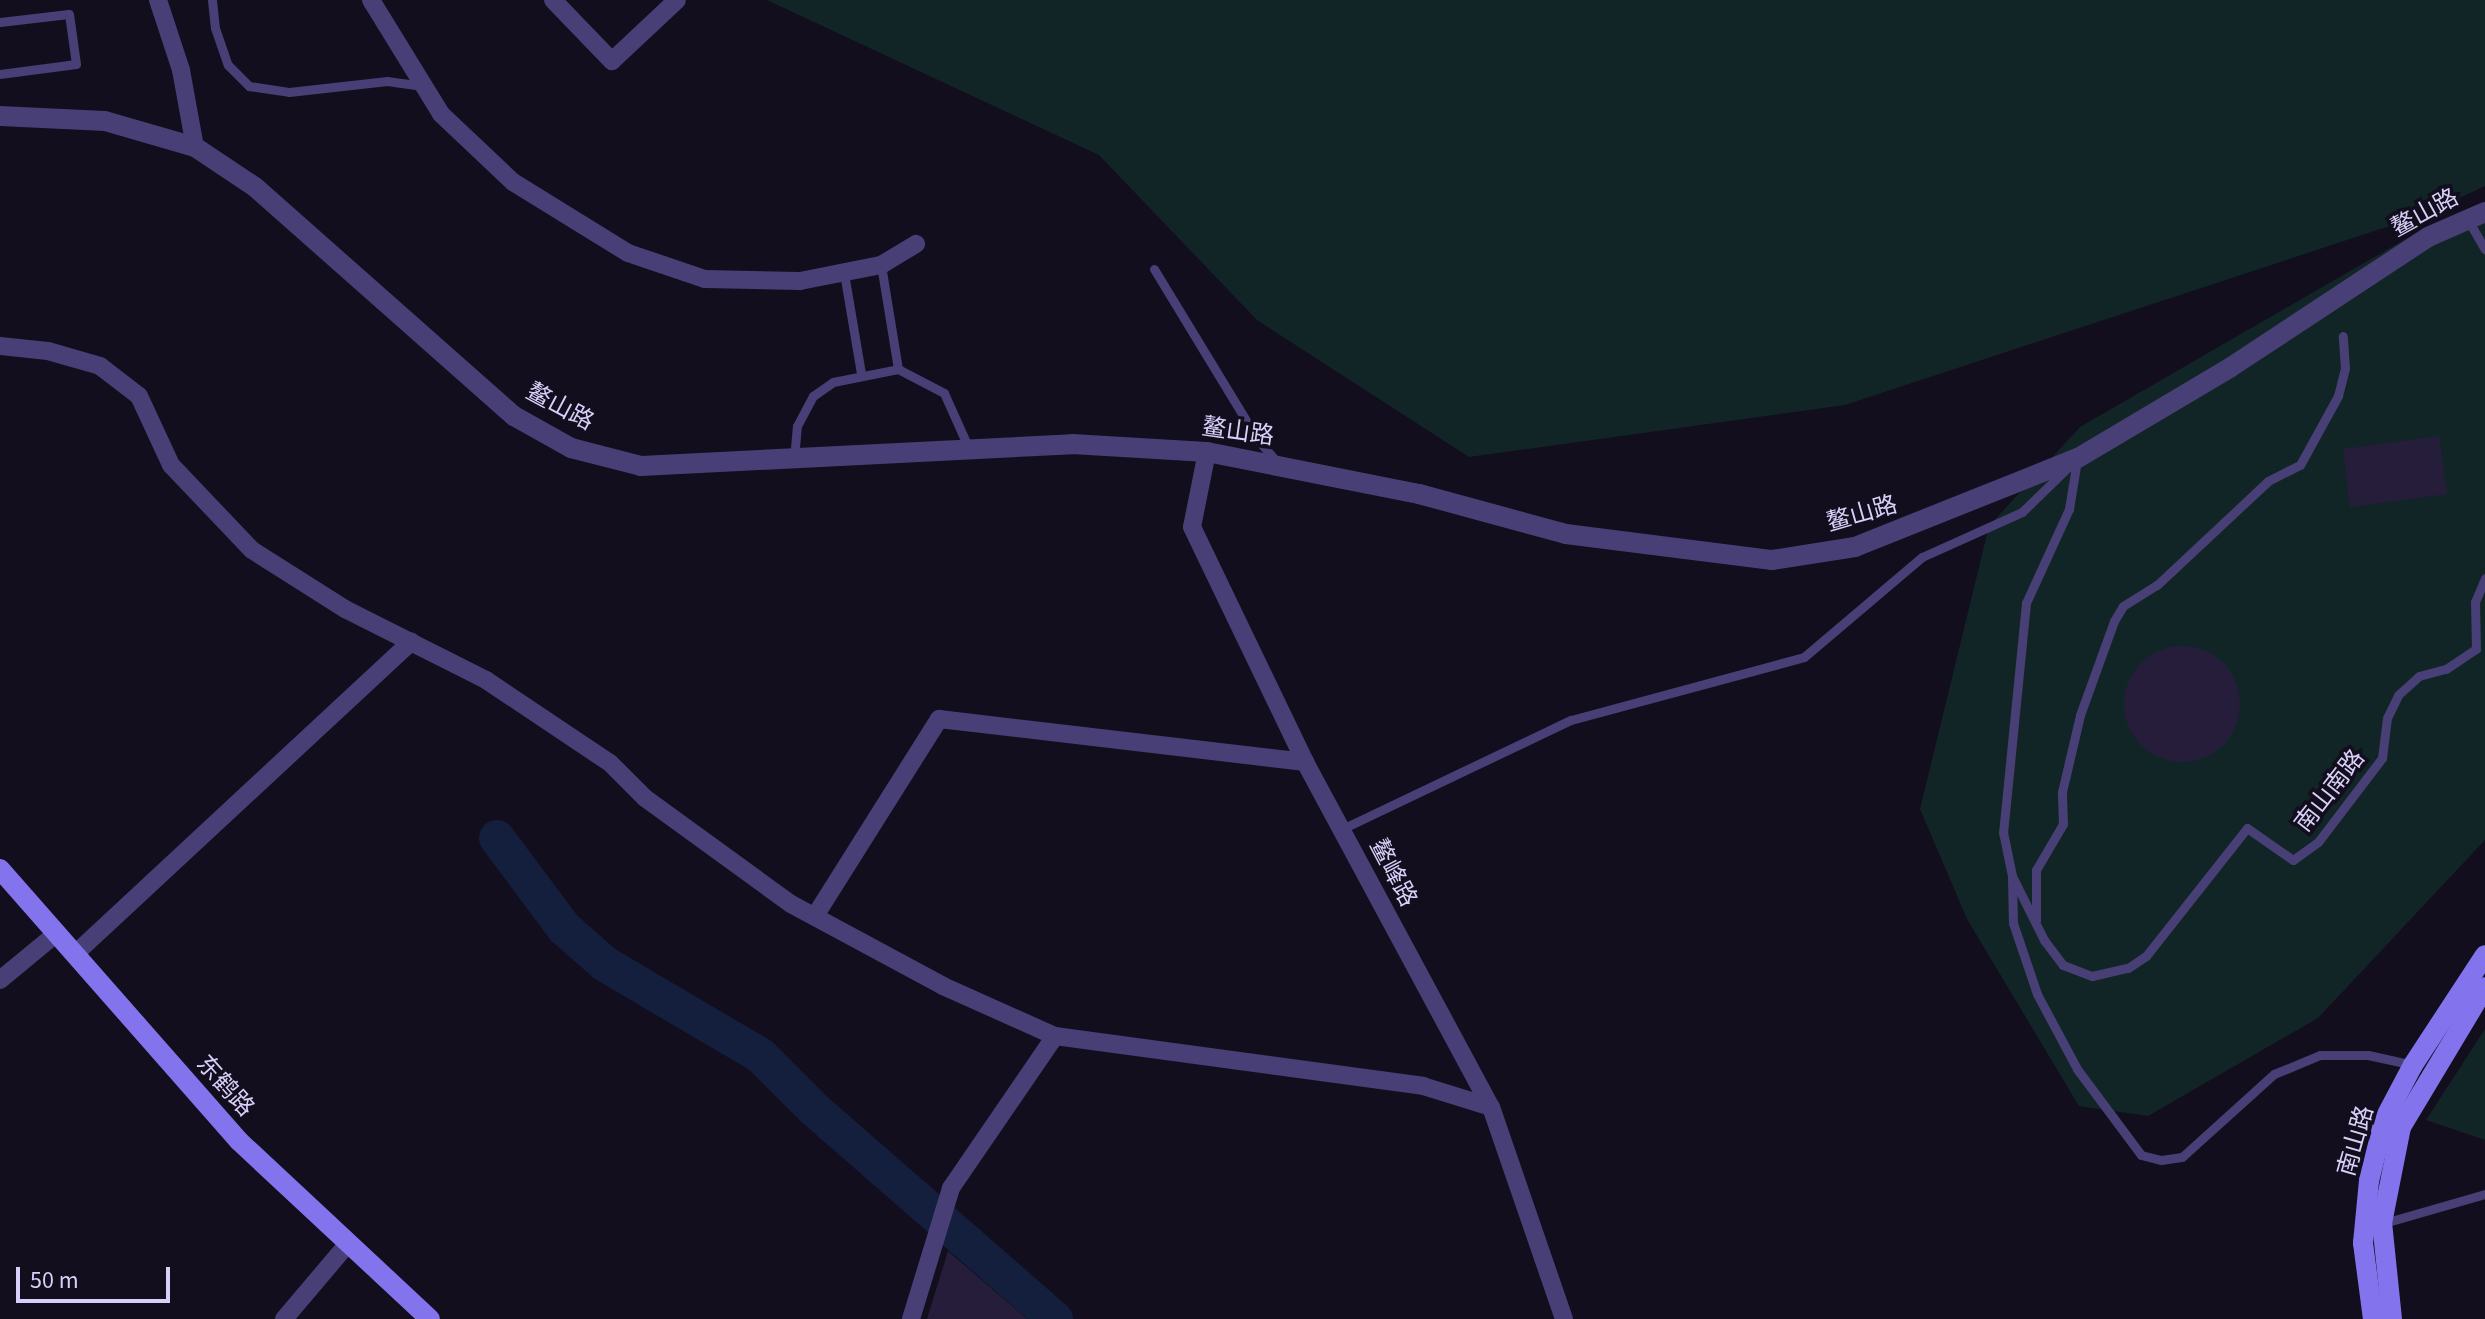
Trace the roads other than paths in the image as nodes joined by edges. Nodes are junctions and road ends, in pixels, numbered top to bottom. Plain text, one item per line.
1 (158, 0) edge
2 (212, 0) edge
3 (371, 0) edge
4 (553, 0) edge
5 (677, 0) edge
6 (0, 22) edge
7 (0, 74) edge
8 (424, 86) junction
9 (0, 116) edge
10 (195, 147) junction
11 (2476, 214) edge
12 (916, 244) dead end
13 (2485, 250) edge
14 (881, 265) junction
15 (1154, 269) dead end
16 (844, 273) junction
17 (2343, 336) dead end
18 (0, 346) edge
19 (898, 369) junction
20 (861, 373) junction
21 (969, 449) junction
22 (1207, 452) junction
23 (2078, 458) junction
24 (794, 459) junction
25 (1278, 463) junction
26 (2485, 578) edge
27 (411, 642) junction
28 (1305, 762) junction
29 (1342, 829) junction
30 (0, 869) edge
31 (2012, 876) junction
32 (815, 916) junction
33 (2036, 927) junction
34 (57, 933) junction
35 (75, 954) junction
36 (2485, 955) edge
37 (0, 980) edge
38 (2485, 987) edge
39 (1055, 1036) junction
40 (2413, 1065) junction
41 (1491, 1107) junction
42 (2485, 1194) edge
43 (2382, 1223) junction
44 (346, 1246) junction
45 (284, 1319) edge
46 (430, 1319) edge
47 (911, 1319) edge
48 (1564, 1319) edge
49 (2373, 1319) edge
50 (2392, 1319) edge

1 - 10 street
2 - 8 lane
3 - 8 street
4 - 5 street
6 - 7 lane
8 - 16 street
9 - 10 street, 鳌山路
10 - 24 street, 鳌山路
11 - 13 lane
11 - 23 street, 鳌山路
12 - 14 street
14 - 16 street
14 - 19 lane
15 - 25 lane
16 - 20 lane
17 - 33 lane
18 - 27 street
19 - 20 lane
19 - 21 lane
20 - 24 lane
21 - 22 street, 鳌山路
21 - 24 street, 鳌山路
22 - 25 street, 鳌山路
22 - 28 street, 鳌峰路
23 - 25 street, 鳌山路
23 - 29 lane
23 - 31 lane, 南山南路
26 - 33 lane, 南山南路
27 - 32 street
27 - 35 street
28 - 29 street, 鳌峰路
28 - 32 street
29 - 41 street, 鳌峰路
30 - 34 main road, 东鹤路
31 - 33 lane, 南山南路
31 - 40 lane
32 - 39 street
34 - 35 main road, 东鹤路
34 - 37 street
35 - 44 main road, 东鹤路
36 - 40 main road, 南山路
38 - 43 main road, 南山路
39 - 41 street
39 - 47 street
40 - 49 main road, 南山路
41 - 48 street, 鳌峰路
42 - 43 lane
43 - 50 main road, 南山路
44 - 45 street
44 - 46 main road, 东鹤路

